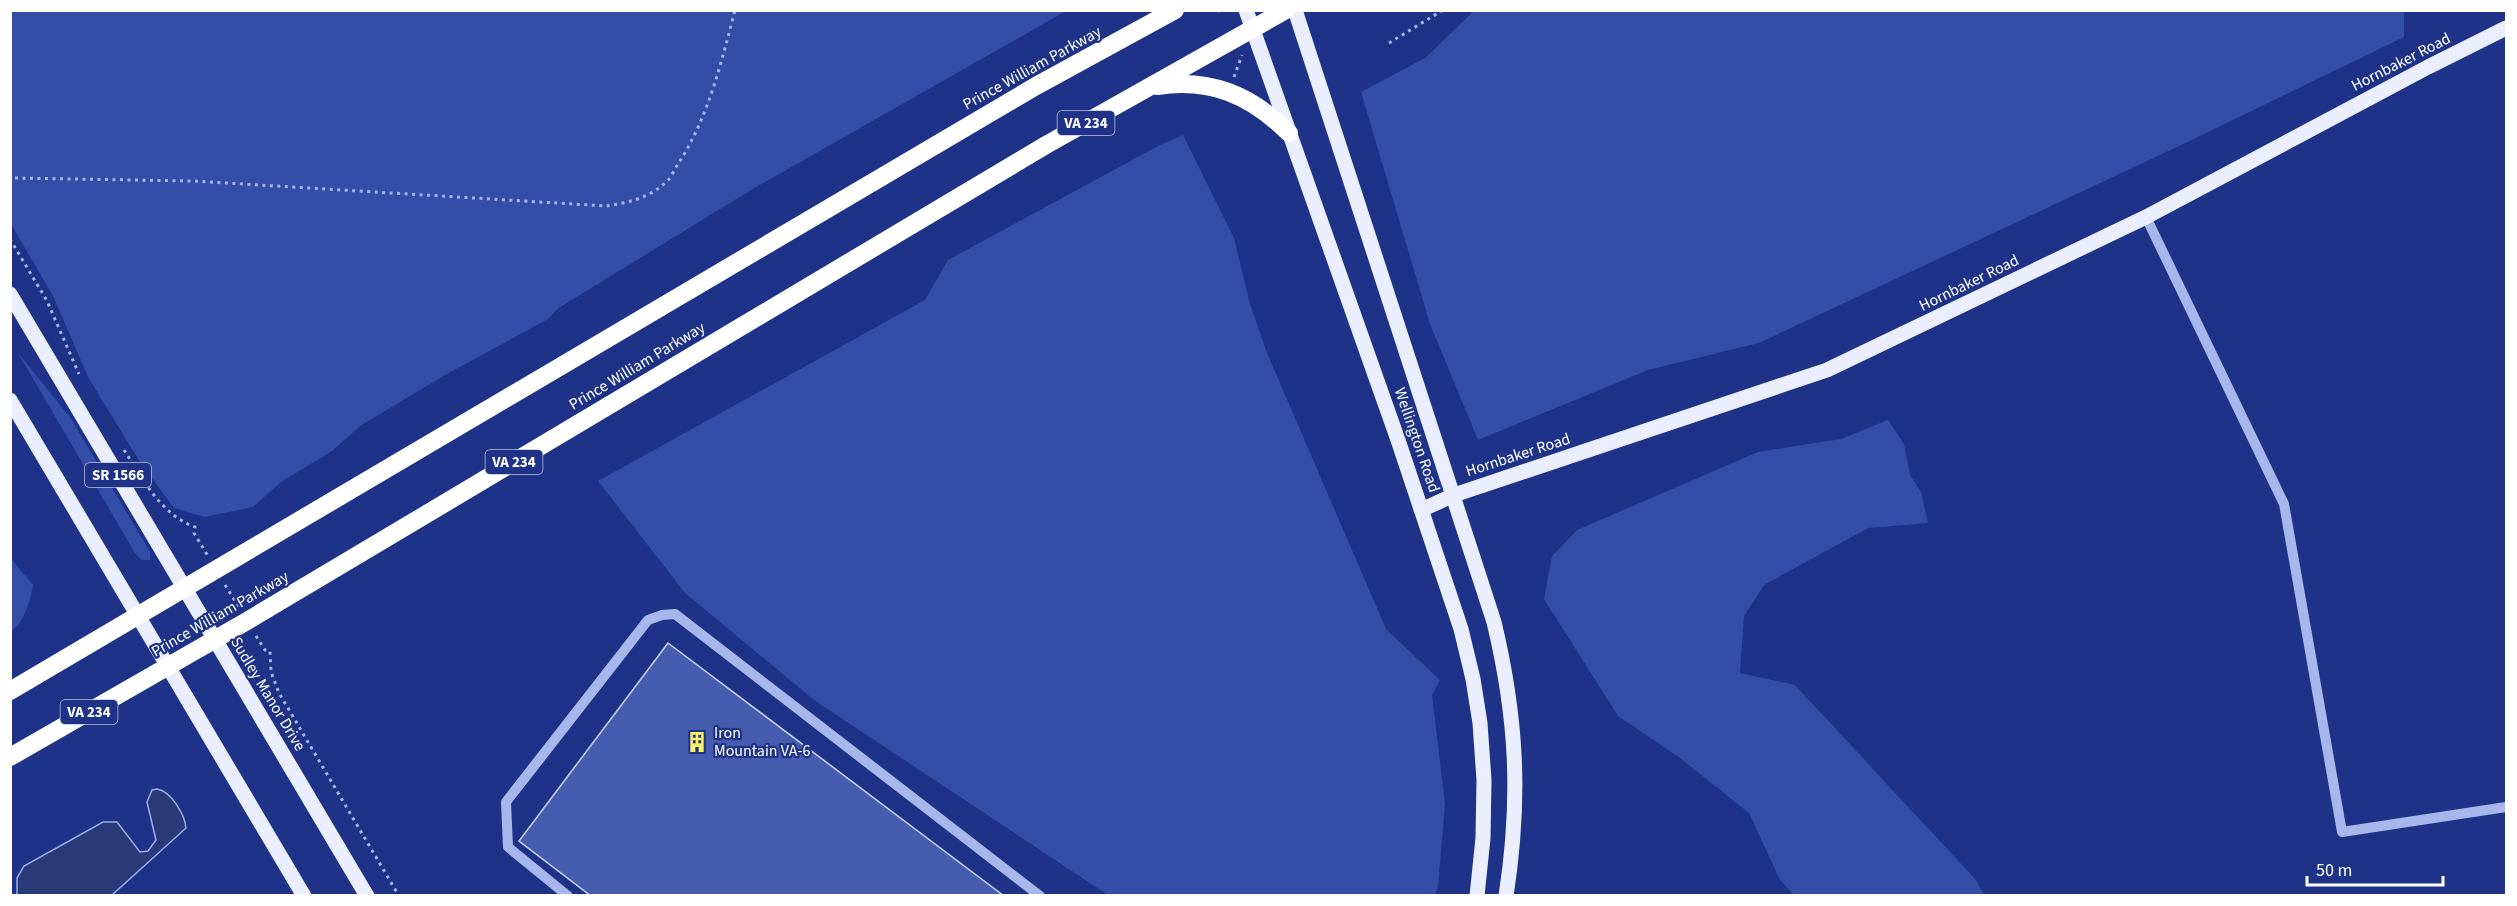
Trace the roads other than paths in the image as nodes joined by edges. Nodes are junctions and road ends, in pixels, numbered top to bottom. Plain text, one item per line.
1 (1175, 10) edge
2 (1246, 10) edge
3 (1286, 10) edge
4 (1295, 10) edge
5 (2506, 28) edge
6 (1252, 29) junction
7 (1146, 89) junction
8 (1289, 133) junction
9 (2146, 217) junction
10 (10, 294) edge
11 (10, 400) edge
12 (1455, 495) junction
13 (1421, 510) junction
14 (184, 589) junction
15 (139, 616) junction
16 (215, 640) junction
17 (168, 666) junction
18 (10, 691) edge
19 (10, 758) edge
20 (2506, 807) edge
21 (304, 896) edge
22 (367, 896) edge
23 (568, 896) edge
24 (1040, 896) edge
25 (1477, 896) edge
26 (1506, 896) edge

1 - 14 highway, Prince William Parkway
2 - 6 main road, Wellington Road
3 - 6 highway, Prince William Parkway / VA 234
4 - 12 main road, Wellington Road
5 - 9 main road, Hornbaker Road
6 - 7 highway, Prince William Parkway / VA 234
6 - 8 main road, Wellington Road
7 - 8 highway
7 - 16 highway, Prince William Parkway / VA 234
8 - 13 main road, Wellington Road
9 - 12 main road, Hornbaker Road
9 - 20 lane
10 - 14 main road, Sudley Manor Drive / SR 1566
11 - 15 main road, SR 1566
12 - 13 main road, Hornbaker Road
12 - 26 main road, Wellington Road
13 - 25 main road, Wellington Road
14 - 15 highway, Prince William Parkway
14 - 16 main road, Sudley Manor Drive / SR 1566
15 - 17 main road, SR 1566
15 - 18 highway, Prince William Parkway
16 - 17 highway, Prince William Parkway / VA 234
16 - 22 main road, Sudley Manor Drive / SR 1566
17 - 19 highway, Prince William Parkway / VA 234
17 - 21 main road, SR 1566
23 - 24 lane

